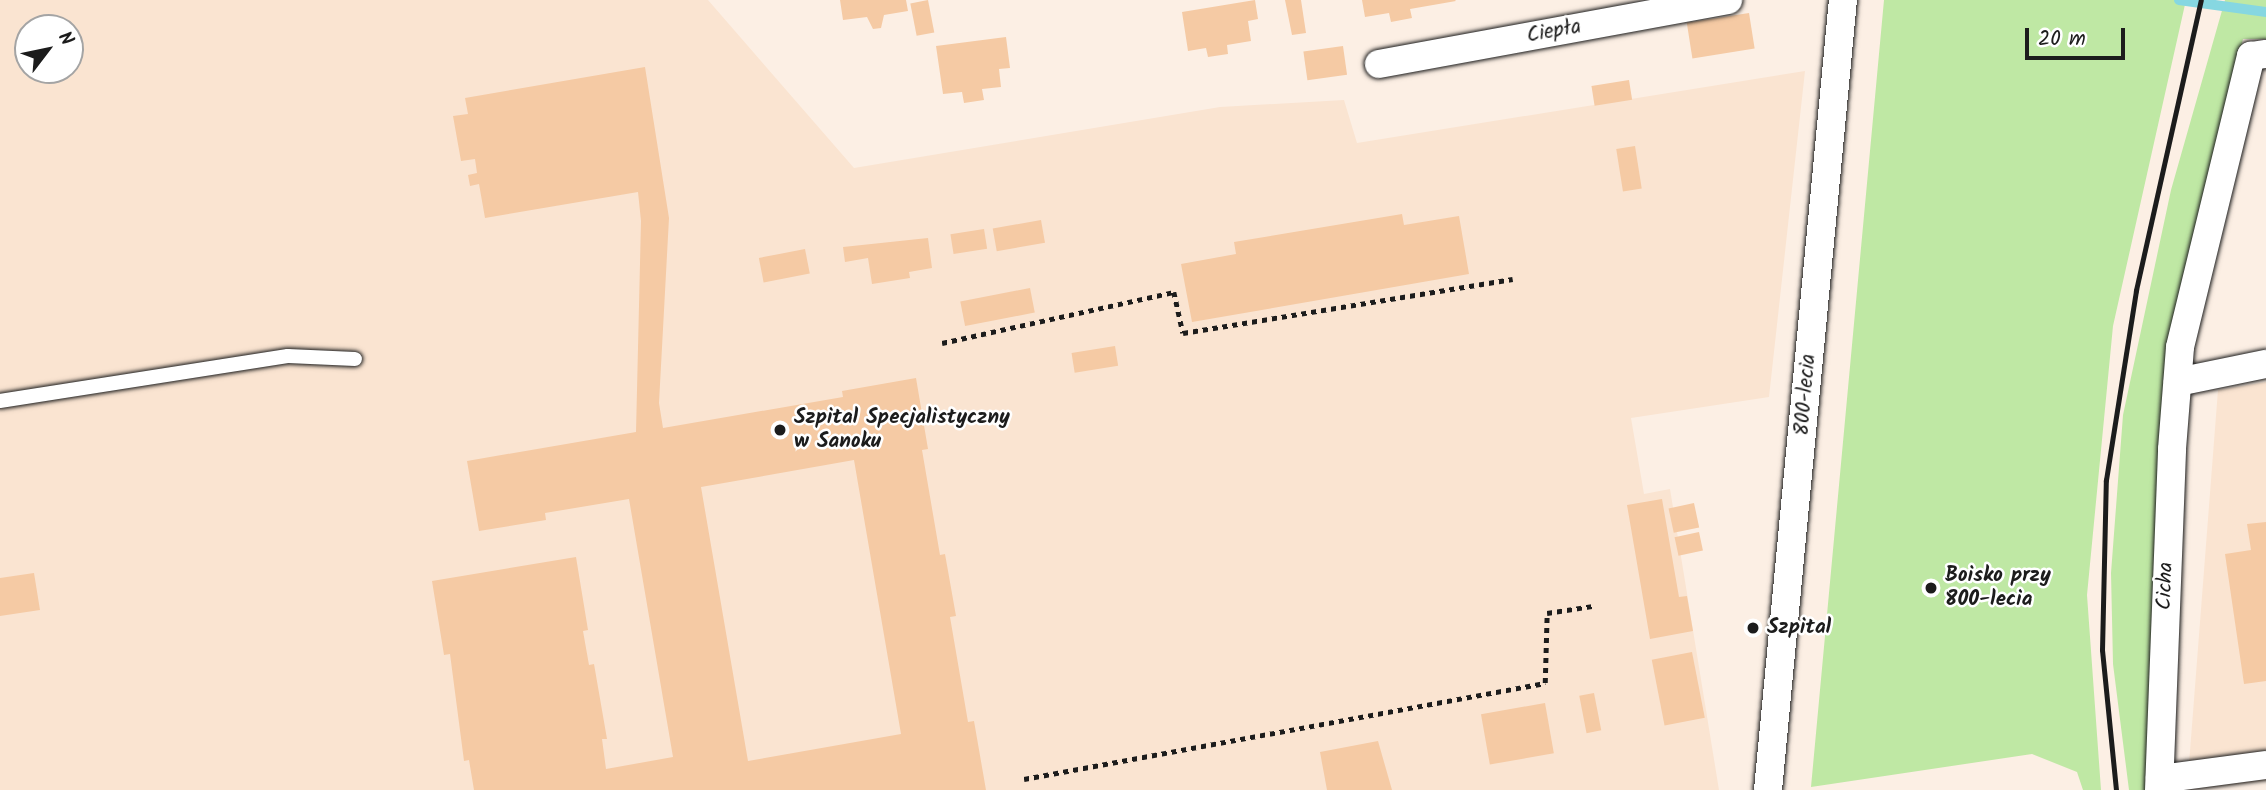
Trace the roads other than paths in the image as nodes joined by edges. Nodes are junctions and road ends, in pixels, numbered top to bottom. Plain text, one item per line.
1 (1728, 0) edge
2 (1843, 0) edge
3 (2266, 54) edge
4 (1380, 64) dead end
5 (355, 359) dead end
6 (2266, 364) edge
7 (2178, 382) junction
8 (0, 401) edge
9 (2266, 765) edge
10 (2159, 785) edge
11 (1769, 790) edge

1 - 4 street, Ciepła
2 - 11 street, 800-lecia
3 - 7 street, Cicha
5 - 8 lane
6 - 7 street
7 - 10 street, Cicha
9 - 10 street

